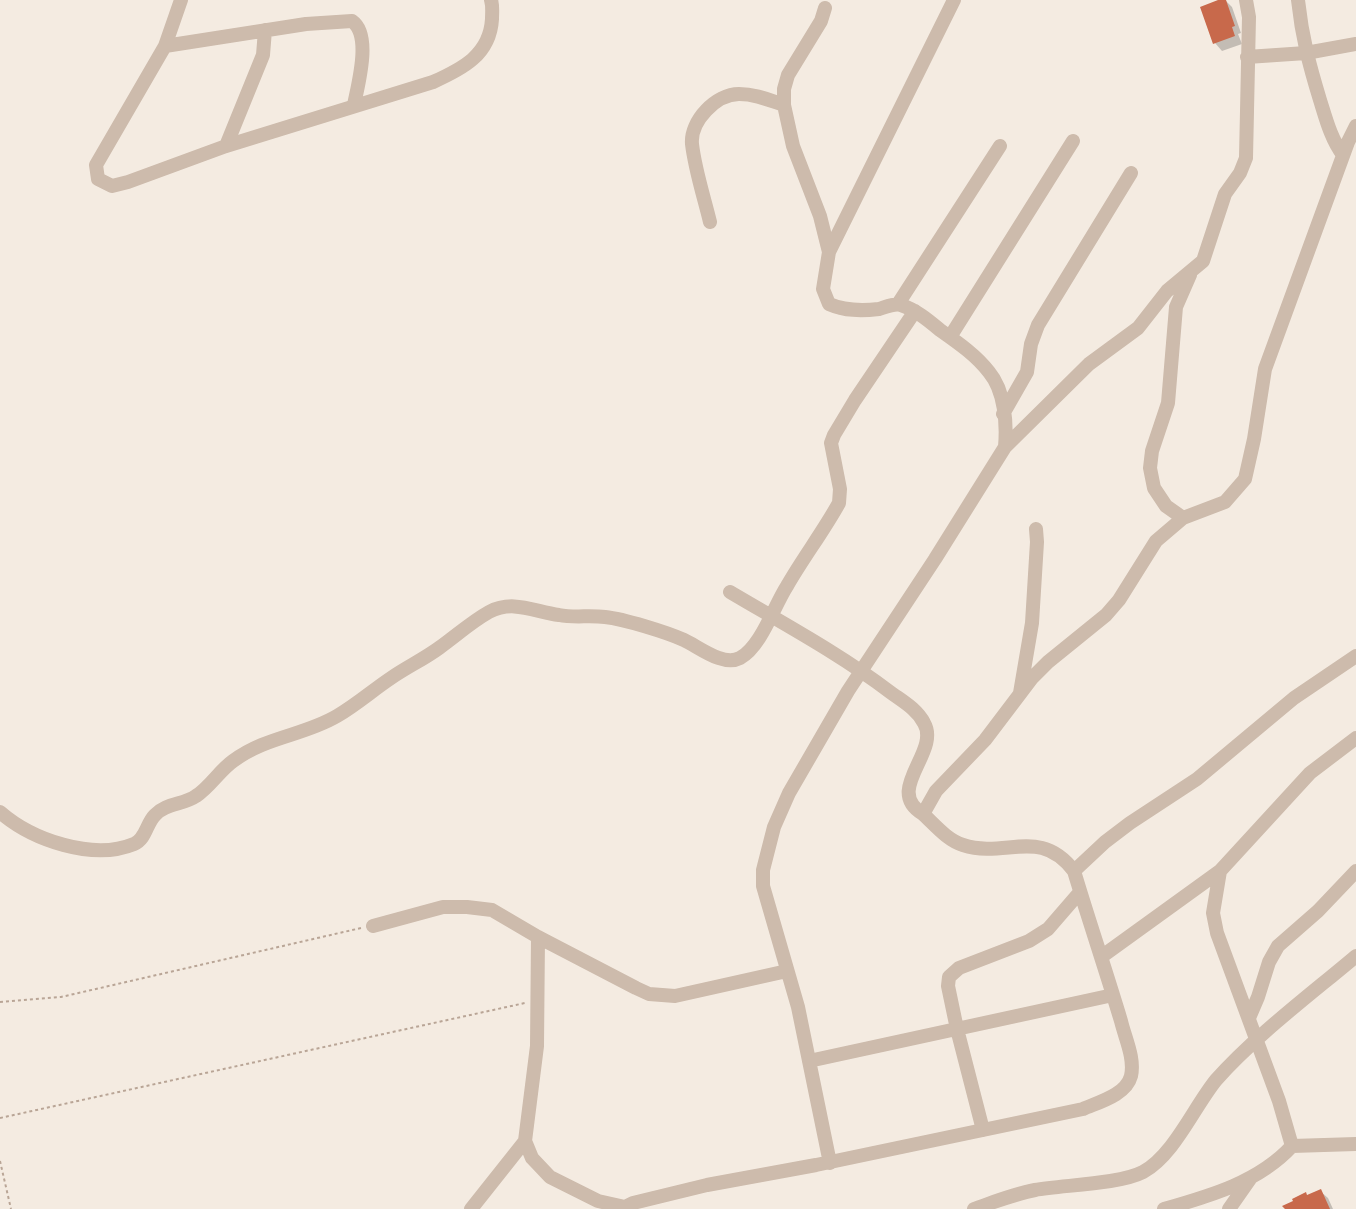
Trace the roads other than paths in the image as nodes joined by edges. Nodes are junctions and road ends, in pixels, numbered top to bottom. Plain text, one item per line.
1 (181, 0) edge
2 (491, 0) edge
3 (954, 0) edge
4 (1246, 0) edge
5 (1298, 0) edge
6 (825, 8) dead end
7 (265, 30) junction
8 (1356, 44) edge
9 (165, 46) junction
10 (1306, 53) junction
11 (1247, 57) junction
12 (354, 105) junction
13 (784, 105) junction
14 (1356, 126) edge
15 (1073, 141) dead end
16 (226, 146) junction
17 (1000, 146) dead end
18 (1343, 155) junction
19 (1131, 173) dead end
20 (710, 222) dead end
21 (829, 252) junction
22 (1190, 273) junction
23 (898, 304) junction
24 (915, 311) junction
25 (950, 337) junction
26 (1003, 414) junction
27 (1005, 447) junction
28 (1183, 518) junction
29 (1036, 529) dead end
30 (729, 592) dead end
31 (770, 616) junction
32 (1356, 656) edge
33 (861, 670) junction
34 (1020, 693) junction
35 (1356, 738) edge
36 (0, 812) edge
37 (923, 814) junction
38 (1074, 871) junction
39 (1220, 871) junction
40 (1356, 872) edge
41 (1080, 892) junction
42 (373, 926) road end
43 (538, 937) junction
44 (1356, 956) edge
45 (1101, 957) junction
46 (787, 970) junction
47 (1113, 995) junction
48 (1249, 1018) junction
49 (957, 1029) junction
50 (1257, 1041) junction
51 (809, 1061) junction
52 (983, 1130) junction
53 (525, 1141) junction
54 (1356, 1144) edge
55 (1292, 1146) junction
56 (830, 1162) junction
57 (1252, 1176) junction
58 (625, 1208) edge
59 (471, 1209) edge
60 (974, 1209) edge
61 (1164, 1209) edge
62 (1229, 1209) edge

1 - 9 street
2 - 12 street
3 - 21 street
4 - 11 street
5 - 10 street
6 - 13 street
7 - 9 street
7 - 12 street
7 - 16 street
8 - 10 street
9 - 16 street
10 - 11 street
10 - 18 street
11 - 22 street
12 - 16 street
13 - 20 street
13 - 21 street
14 - 18 street
15 - 25 street
17 - 23 street
18 - 28 street
19 - 26 street
21 - 23 street
22 - 27 street
22 - 28 street
23 - 24 street
24 - 25 street
24 - 31 street
25 - 26 street
26 - 27 street
27 - 33 street
28 - 34 street
29 - 34 street
30 - 31 street
31 - 33 street
31 - 36 street
32 - 38 street
33 - 37 street
33 - 46 street
34 - 37 street
35 - 39 street
37 - 38 street
38 - 41 street
39 - 45 street
39 - 48 street
40 - 48 street
41 - 45 street
41 - 49 street
42 - 43 street
43 - 46 street
43 - 53 street
44 - 50 street
45 - 47 street
46 - 51 street
47 - 49 street
47 - 52 street
48 - 50 street
49 - 51 street
49 - 52 street
50 - 55 street
50 - 60 street
51 - 56 street
52 - 56 street
53 - 58 street
53 - 59 street
54 - 55 street
55 - 57 street
56 - 58 street
57 - 61 street
57 - 62 street

